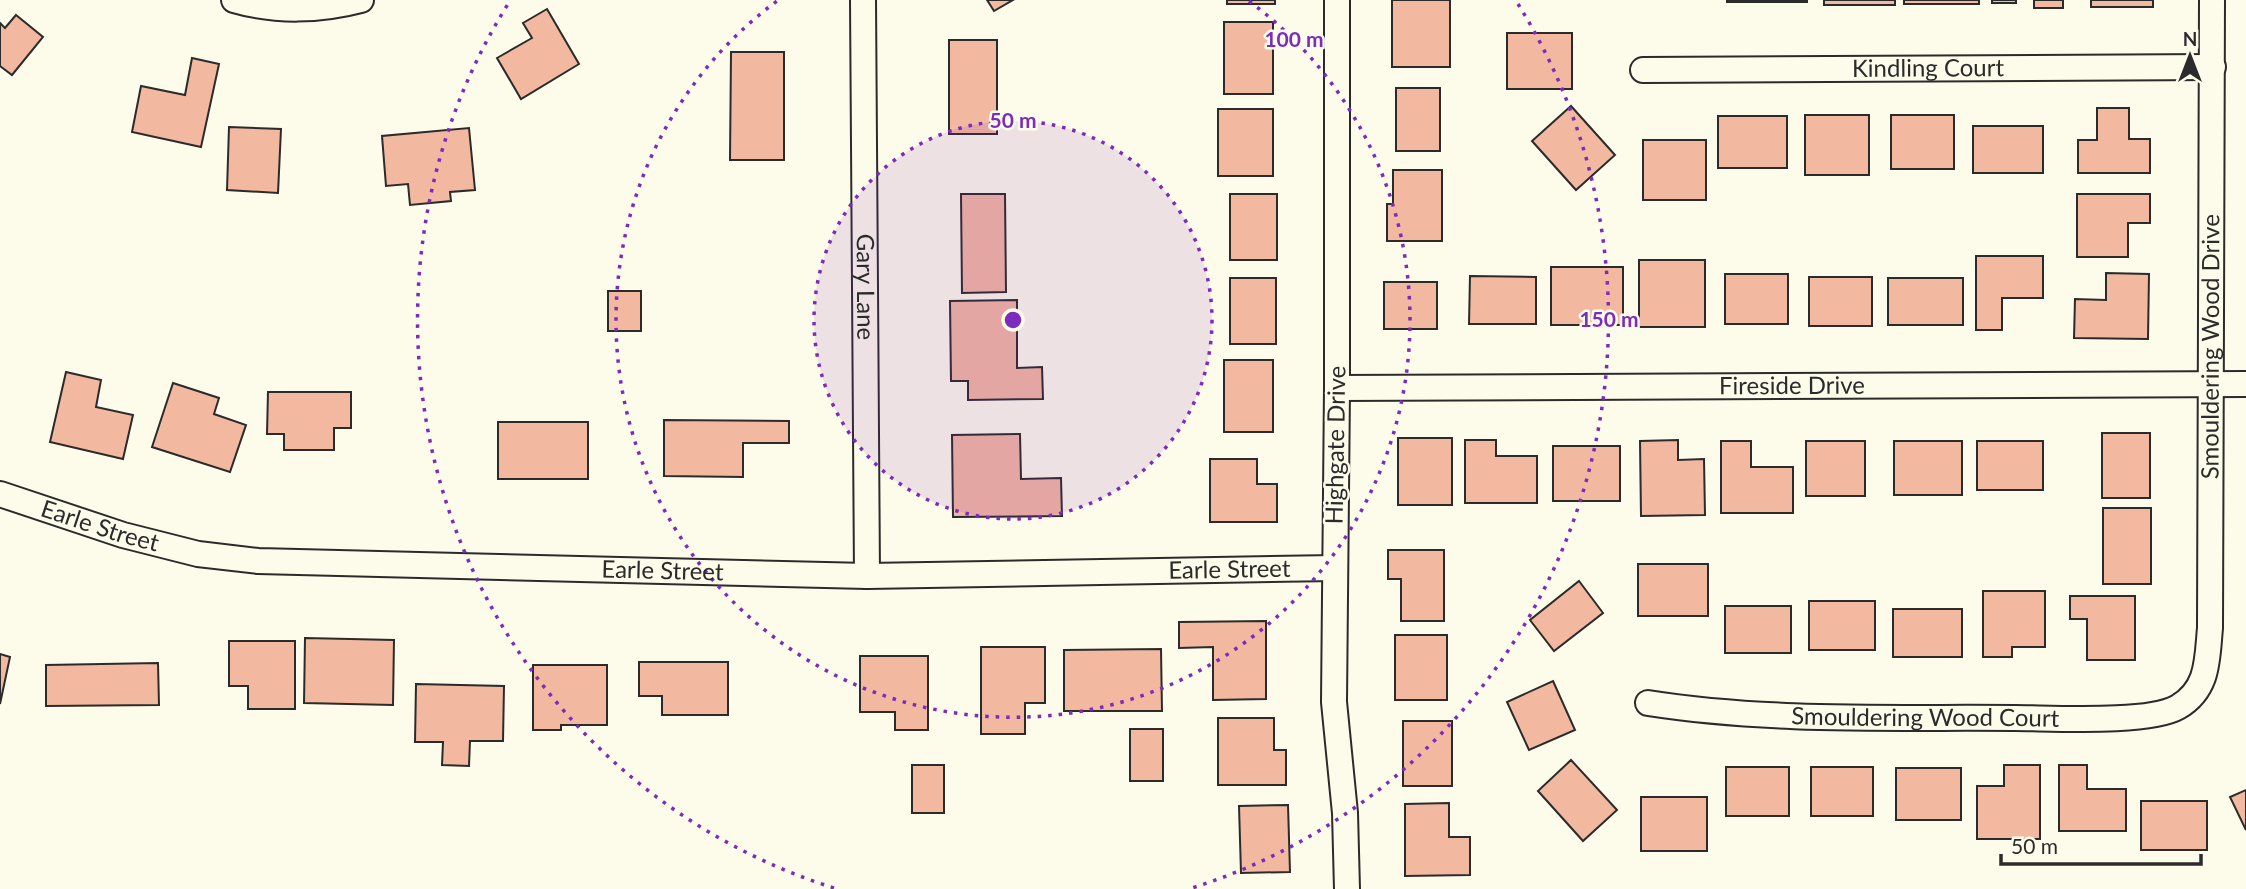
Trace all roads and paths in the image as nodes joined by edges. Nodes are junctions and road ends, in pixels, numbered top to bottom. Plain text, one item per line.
1 (234, 0) edge
2 (361, 0) edge
3 (863, 0) edge
4 (1337, 0) edge
5 (2212, 0) edge
6 (2213, 67) junction
7 (1643, 70) dead end
8 (2211, 384) junction
9 (2246, 384) edge
10 (1337, 388) junction
11 (0, 494) edge
12 (1335, 568) junction
13 (867, 576) junction
14 (2197, 691) joint
15 (1648, 703) dead end
16 (1347, 889) edge

1 - 2 street
3 - 13 street, Gary Lane
4 - 10 street, Highgate Drive
5 - 6 street, Smouldering Wood Drive
6 - 7 street, Kindling Court
6 - 8 street, Smouldering Wood Drive
8 - 9 street, Fireside Drive
8 - 10 street, Fireside Drive
8 - 14 street, Smouldering Wood Drive
10 - 12 street, Highgate Drive
11 - 13 street, Earle Street
12 - 13 street, Earle Street
12 - 16 street, Highgate Drive
14 - 15 street, Smouldering Wood Court

